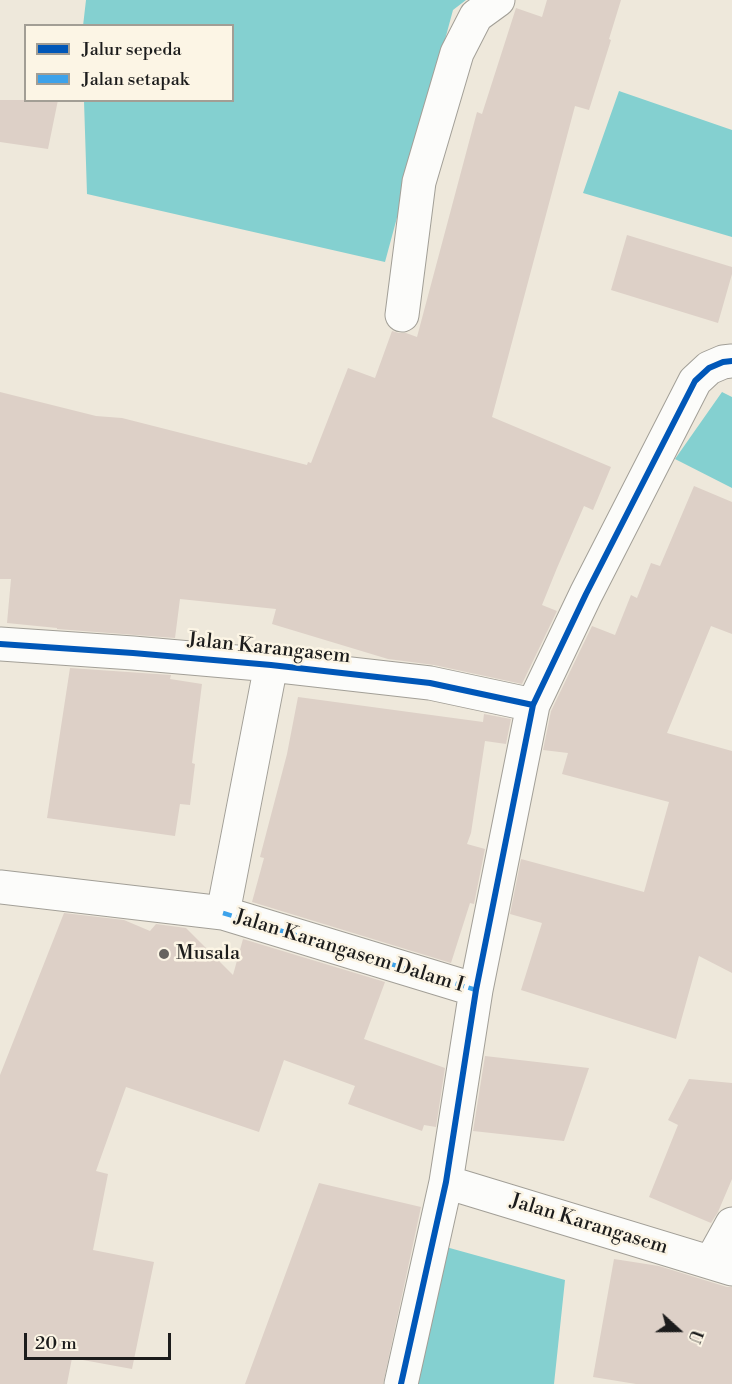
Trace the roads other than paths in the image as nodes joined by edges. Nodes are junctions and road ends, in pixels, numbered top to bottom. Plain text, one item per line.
1 (498, 0) edge
2 (402, 315) dead end
3 (732, 361) edge
4 (0, 644) edge
5 (271, 665) junction
6 (533, 705) junction
7 (0, 887) edge
8 (223, 914) junction
9 (476, 990) junction
10 (446, 1182) junction
11 (732, 1224) edge
12 (722, 1265) edge
13 (401, 1384) edge

1 - 2 street
3 - 6 street
4 - 5 street, Jalan Karangasem
5 - 6 street, Jalan Karangasem
5 - 8 street, Jalan Karangasem Dalam I
6 - 9 street
7 - 8 street
8 - 9 street, Jalan Karangasem Dalam I
9 - 10 street
10 - 12 street, Jalan Karangasem
10 - 13 street
11 - 12 street

